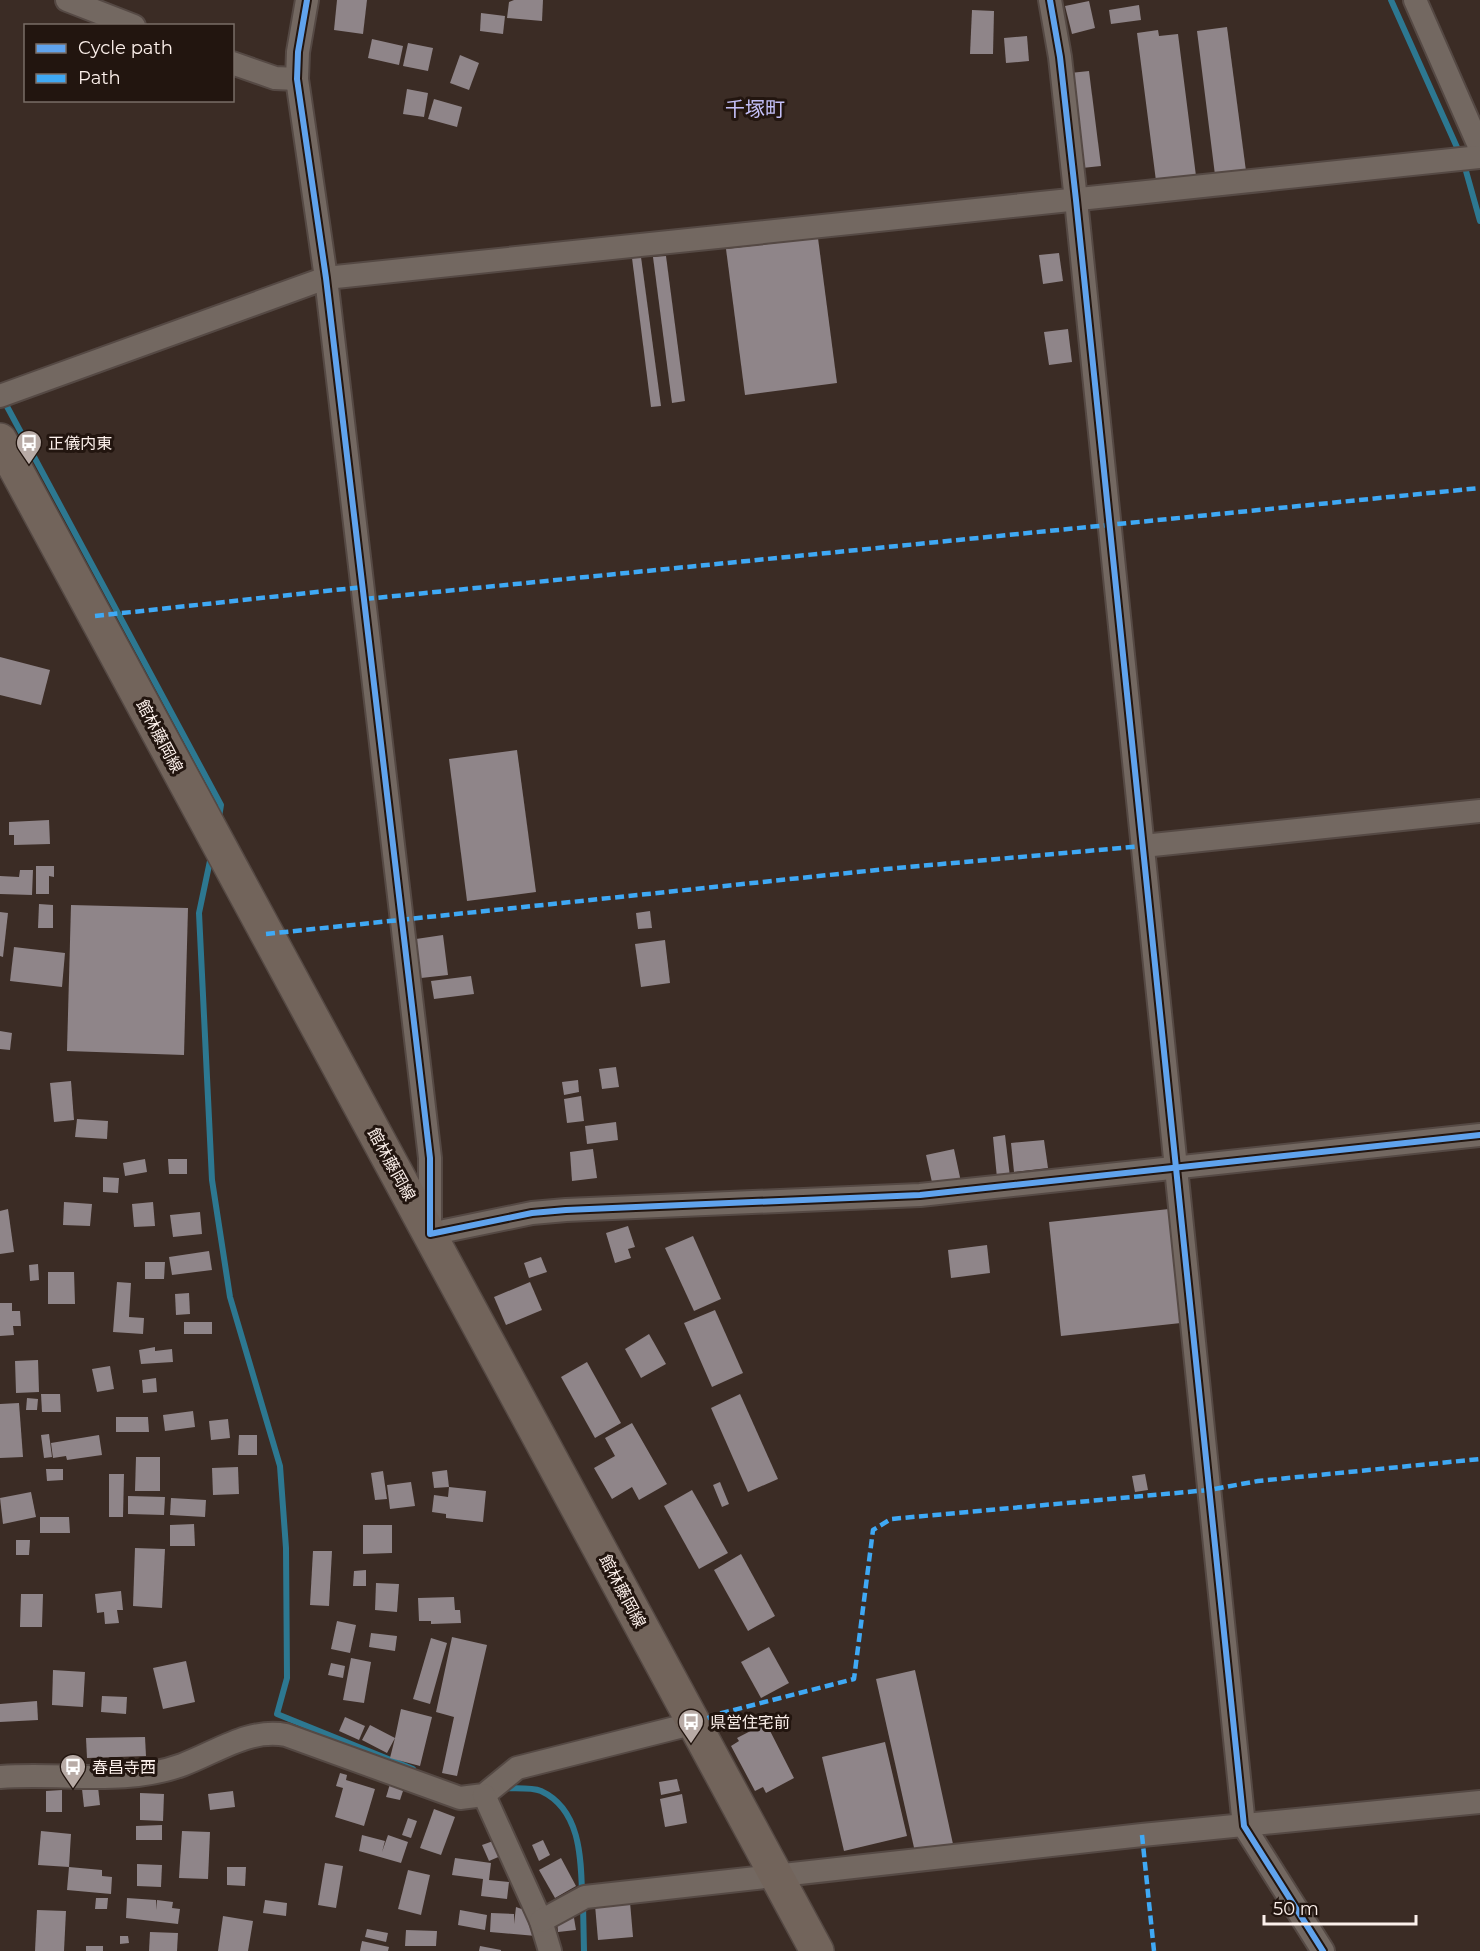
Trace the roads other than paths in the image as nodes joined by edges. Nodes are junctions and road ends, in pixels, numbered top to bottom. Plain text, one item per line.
1 (67, 0) edge
2 (307, 0) edge
3 (1050, 0) edge
4 (1415, 0) edge
5 (129, 24) edge
6 (234, 64) edge
7 (297, 79) junction
8 (1480, 148) edge
9 (1480, 157) edge
10 (1076, 200) junction
11 (326, 278) junction
12 (0, 396) edge
13 (0, 440) edge
14 (1480, 811) edge
15 (1143, 846) junction
16 (1480, 1135) edge
17 (1177, 1167) junction
18 (430, 1234) junction
19 (694, 1723) junction
20 (0, 1777) edge
21 (484, 1795) junction
22 (1480, 1802) edge
23 (1244, 1826) junction
24 (777, 1877) junction
25 (541, 1921) junction
26 (550, 1951) edge
27 (818, 1951) edge
28 (1323, 1951) edge

1 - 5 street
2 - 7 street
3 - 10 street
4 - 8 street
6 - 7 street
7 - 11 street
9 - 10 street
10 - 11 street
10 - 15 street
11 - 12 street
11 - 18 street
13 - 18 main road, 館林藤岡線
14 - 15 street
15 - 17 street
16 - 17 street
17 - 18 street
17 - 23 street
18 - 19 main road, 館林藤岡線
19 - 21 street
19 - 24 main road, 館林藤岡線
20 - 21 street
21 - 25 street
22 - 23 street
23 - 24 street
23 - 28 street
24 - 25 street
24 - 27 main road, 館林藤岡線
25 - 26 street

